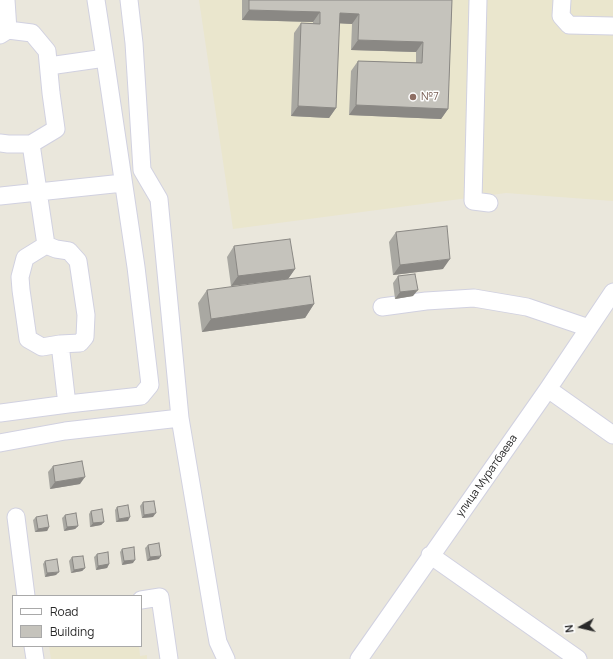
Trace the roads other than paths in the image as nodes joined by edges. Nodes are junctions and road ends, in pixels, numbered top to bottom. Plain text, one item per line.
1 (6, 0) edge
2 (96, 0) edge
3 (129, 0) edge
4 (478, 0) edge
5 (562, 0) edge
6 (613, 26) edge
7 (4, 32) edge
8 (105, 58) junction
9 (49, 66) junction
10 (0, 143) edge
11 (31, 144) junction
12 (123, 183) junction
13 (38, 193) junction
14 (0, 196) edge
15 (489, 202) dead end
16 (46, 245) junction
17 (613, 292) edge
18 (382, 307) dead end
19 (589, 328) junction
20 (60, 344) junction
21 (548, 389) junction
22 (68, 404) junction
23 (0, 412) edge
24 (180, 418) junction
25 (613, 435) edge
26 (0, 443) edge
27 (16, 517) dead end
28 (430, 556) junction
29 (26, 595) edge
30 (142, 600) edge
31 (33, 647) edge
32 (35, 659) edge
33 (169, 659) edge
34 (226, 659) edge
35 (359, 659) edge
36 (578, 659) edge

1 - 7 street
2 - 8 street
3 - 24 street
4 - 15 street
5 - 6 street
7 - 9 street
8 - 9 street
8 - 12 street
9 - 11 street
10 - 11 street
11 - 13 street
12 - 13 street
12 - 22 street
13 - 14 street
13 - 16 street
16 - 20 street
16 - 20 street
17 - 19 street, улица Муратбаева
18 - 19 street
19 - 21 street, улица Муратбаева
20 - 22 street
21 - 25 street
21 - 28 street, улица Муратбаева
22 - 23 street
24 - 26 street
24 - 34 street
27 - 29 street
28 - 35 street, улица Муратбаева
28 - 36 street
30 - 33 street
31 - 32 street

